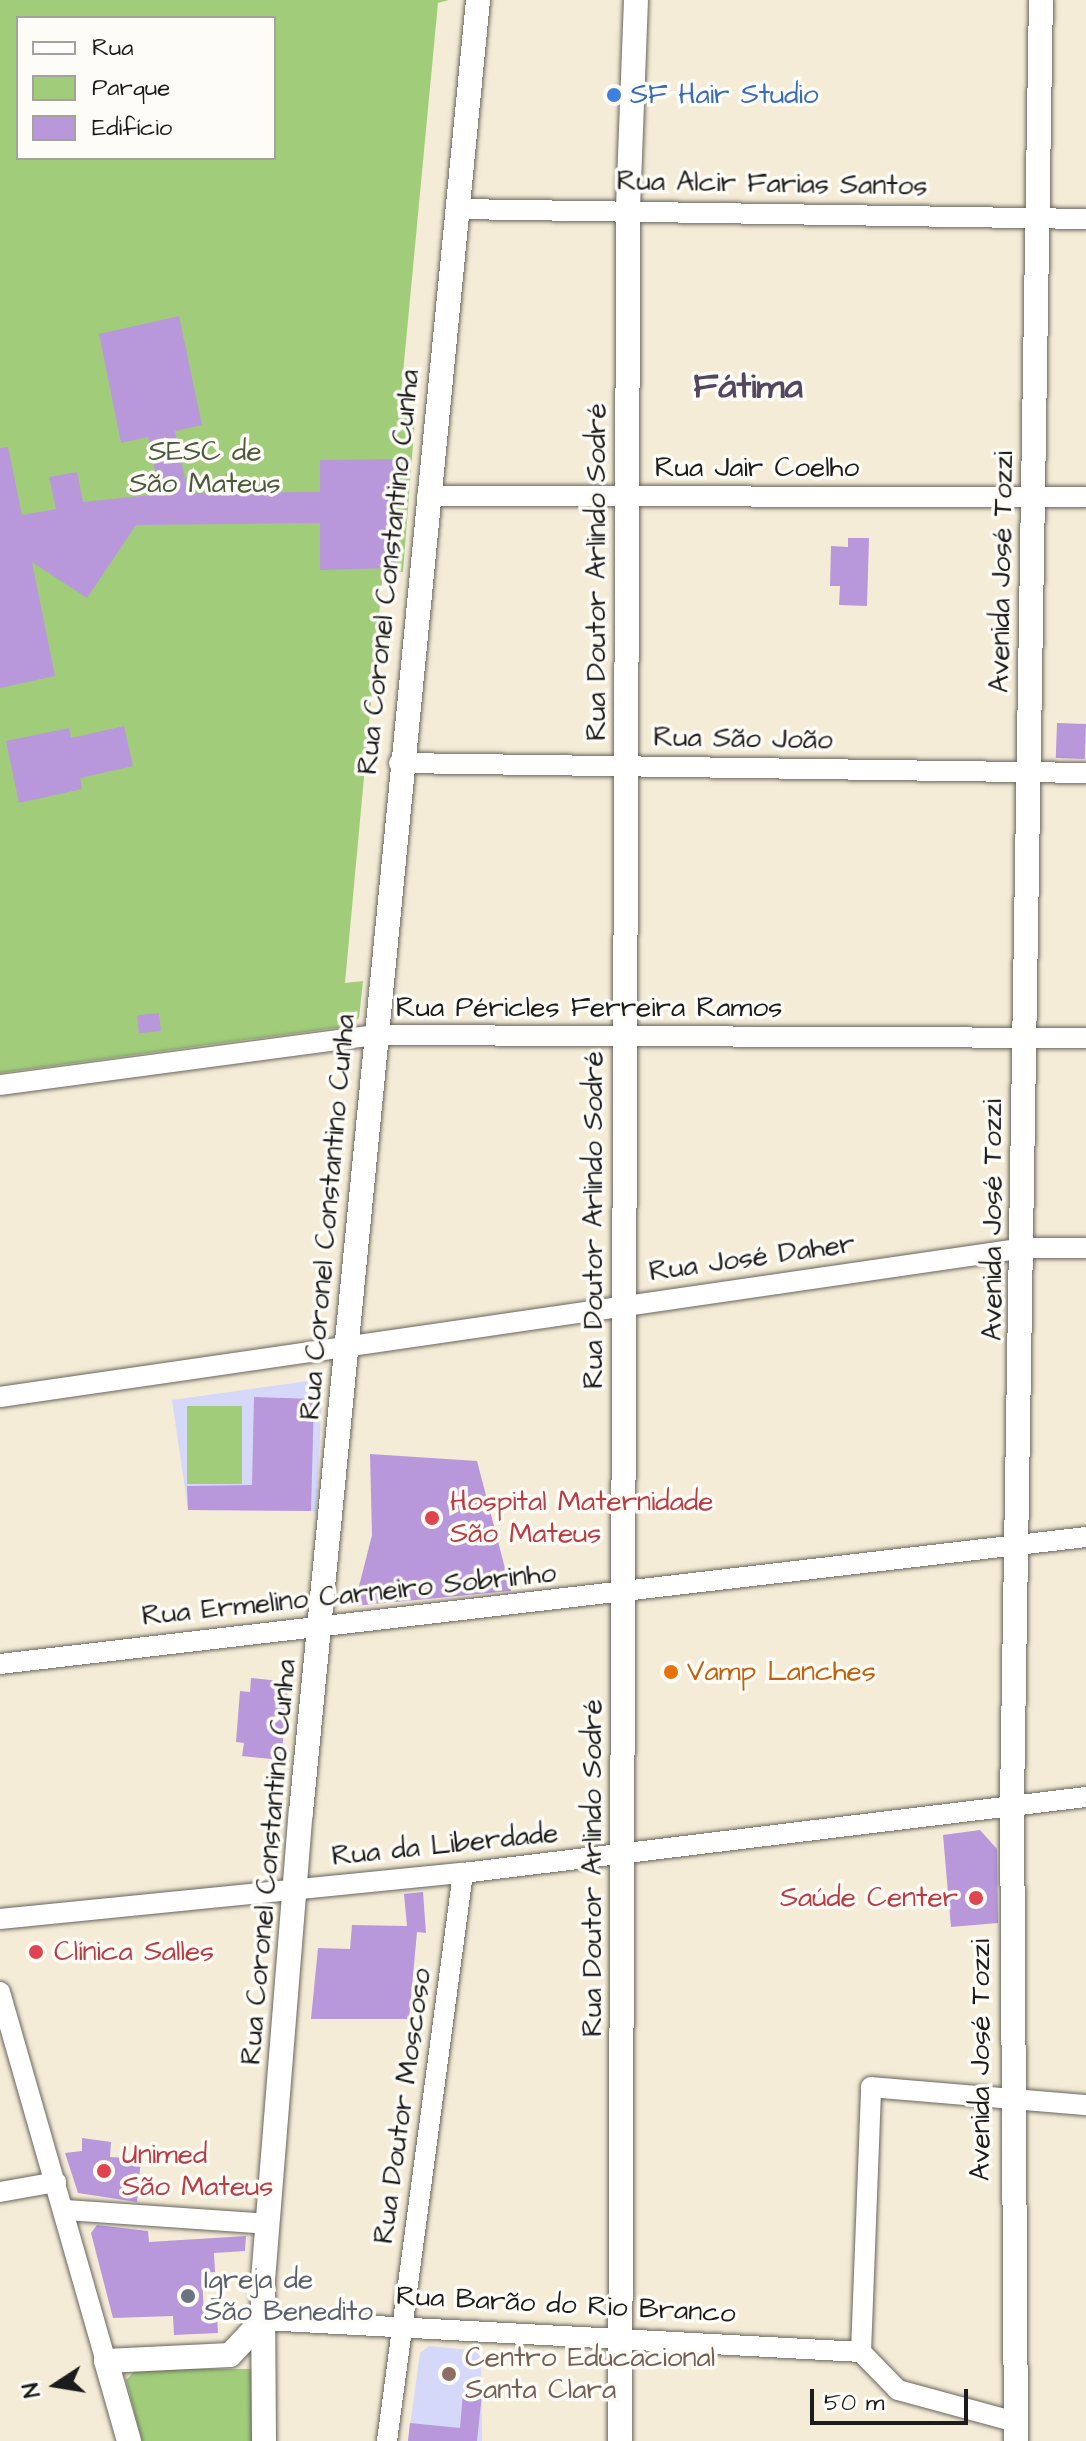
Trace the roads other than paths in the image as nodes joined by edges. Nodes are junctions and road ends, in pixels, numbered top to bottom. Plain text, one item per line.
1 (478, 0) edge
2 (636, 0) edge
3 (1041, 0) edge
4 (628, 208) junction
5 (457, 209) junction
6 (1037, 218) junction
7 (1086, 219) edge
8 (628, 495) junction
9 (427, 496) junction
10 (1034, 497) junction
11 (1086, 497) edge
12 (399, 763) junction
13 (626, 765) junction
14 (1029, 772) junction
15 (1086, 773) edge
16 (374, 1035) junction
17 (624, 1035) junction
18 (1023, 1037) junction
19 (1086, 1038) edge
20 (0, 1085) edge
21 (1025, 1248) junction
22 (1086, 1248) edge
23 (624, 1304) junction
24 (345, 1349) junction
25 (0, 1397) edge
26 (1086, 1537) edge
27 (1018, 1542) junction
28 (623, 1593) junction
29 (322, 1624) junction
30 (0, 1664) edge
31 (1086, 1797) edge
32 (1012, 1801) junction
33 (624, 1853) junction
34 (463, 1873) junction
35 (295, 1889) junction
36 (0, 1919) edge
37 (0, 1992) edge
38 (1009, 2095) junction
39 (1086, 2105) edge
40 (56, 2182) junction
41 (0, 2192) edge
42 (65, 2210) junction
43 (268, 2224) junction
44 (263, 2320) junction
45 (402, 2325) junction
46 (620, 2340) junction
47 (861, 2352) junction
48 (230, 2355) junction
49 (106, 2361) junction
50 (268, 2378) junction
51 (1016, 2432) edge
52 (129, 2441) edge
53 (264, 2441) edge
54 (387, 2441) edge
55 (620, 2441) edge

1 - 5 street, Rua Coronel Constantino Cunha
2 - 4 street, Rua Doutor Arlindo Sodré
3 - 6 street, Avenida José Tozzi
4 - 5 street, Rua Alcir Farias Santos
4 - 6 street, Rua Alcir Farias Santos
4 - 8 street, Rua Doutor Arlindo Sodré
5 - 9 street, Rua Coronel Constantino Cunha
6 - 7 street, Rua Alcir Farias Santos
6 - 10 street, Avenida José Tozzi
8 - 9 street, Rua Jair Coelho
8 - 10 street, Rua Jair Coelho
8 - 13 street, Rua Doutor Arlindo Sodré
9 - 12 street, Rua Coronel Constantino Cunha
10 - 11 street, Rua Jair Coelho
10 - 14 street, Avenida José Tozzi
12 - 13 street, Rua São João
12 - 16 street, Rua Coronel Constantino Cunha
13 - 14 street, Rua São João
13 - 17 street, Rua Doutor Arlindo Sodré
14 - 15 street, Rua São João
14 - 18 street, Avenida José Tozzi
16 - 17 street, Rua Péricles Ferreira Ramos
16 - 20 street, Rua Péricles Ferreira Ramos
16 - 24 street, Rua Coronel Constantino Cunha
17 - 18 street, Rua Péricles Ferreira Ramos
17 - 23 street, Rua Doutor Arlindo Sodré
18 - 19 street, Rua Péricles Ferreira Ramos
18 - 21 street, Avenida José Tozzi
21 - 22 street, Rua José Daher
21 - 23 street, Rua José Daher
21 - 27 street, Avenida José Tozzi
23 - 24 street, Rua José Daher
23 - 28 street, Rua Doutor Arlindo Sodré
24 - 25 street, Rua José Daher
24 - 29 street, Rua Coronel Constantino Cunha
26 - 27 street, Rua Ermelino Carneiro Sobrinho
27 - 28 street, Rua Ermelino Carneiro Sobrinho
27 - 32 street, Avenida José Tozzi
28 - 29 street, Rua Ermelino Carneiro Sobrinho
28 - 33 street, Rua Doutor Arlindo Sodré
29 - 30 street, Rua Ermelino Carneiro Sobrinho
29 - 35 street, Rua Coronel Constantino Cunha
31 - 32 street, Rua da Liberdade
32 - 33 street, Rua da Liberdade
32 - 38 street, Avenida José Tozzi
33 - 34 street, Rua da Liberdade
33 - 46 street, Rua Doutor Arlindo Sodré
34 - 35 street, Rua da Liberdade
34 - 45 street, Rua Doutor Moscoso
35 - 36 street, Rua da Liberdade
35 - 43 street, Rua Coronel Constantino Cunha
37 - 40 street
38 - 39 street
38 - 47 street
38 - 51 street, Avenida José Tozzi
40 - 41 street
40 - 42 street
42 - 43 street
42 - 49 street
43 - 44 street, Rua Coronel Constantino Cunha
44 - 45 street, Rua Barão do Rio Branco
44 - 48 street
44 - 50 street, Rua Coronel Constantino Cunha
45 - 46 street, Rua Barão do Rio Branco
45 - 54 street, Rua Doutor Moscoso
46 - 47 street, Rua Barão do Rio Branco
46 - 55 street, Rua Doutor Arlindo Sodré
47 - 51 street
48 - 49 street
48 - 50 street
49 - 52 street
50 - 53 street, Rua Coronel Constantino Cunha

